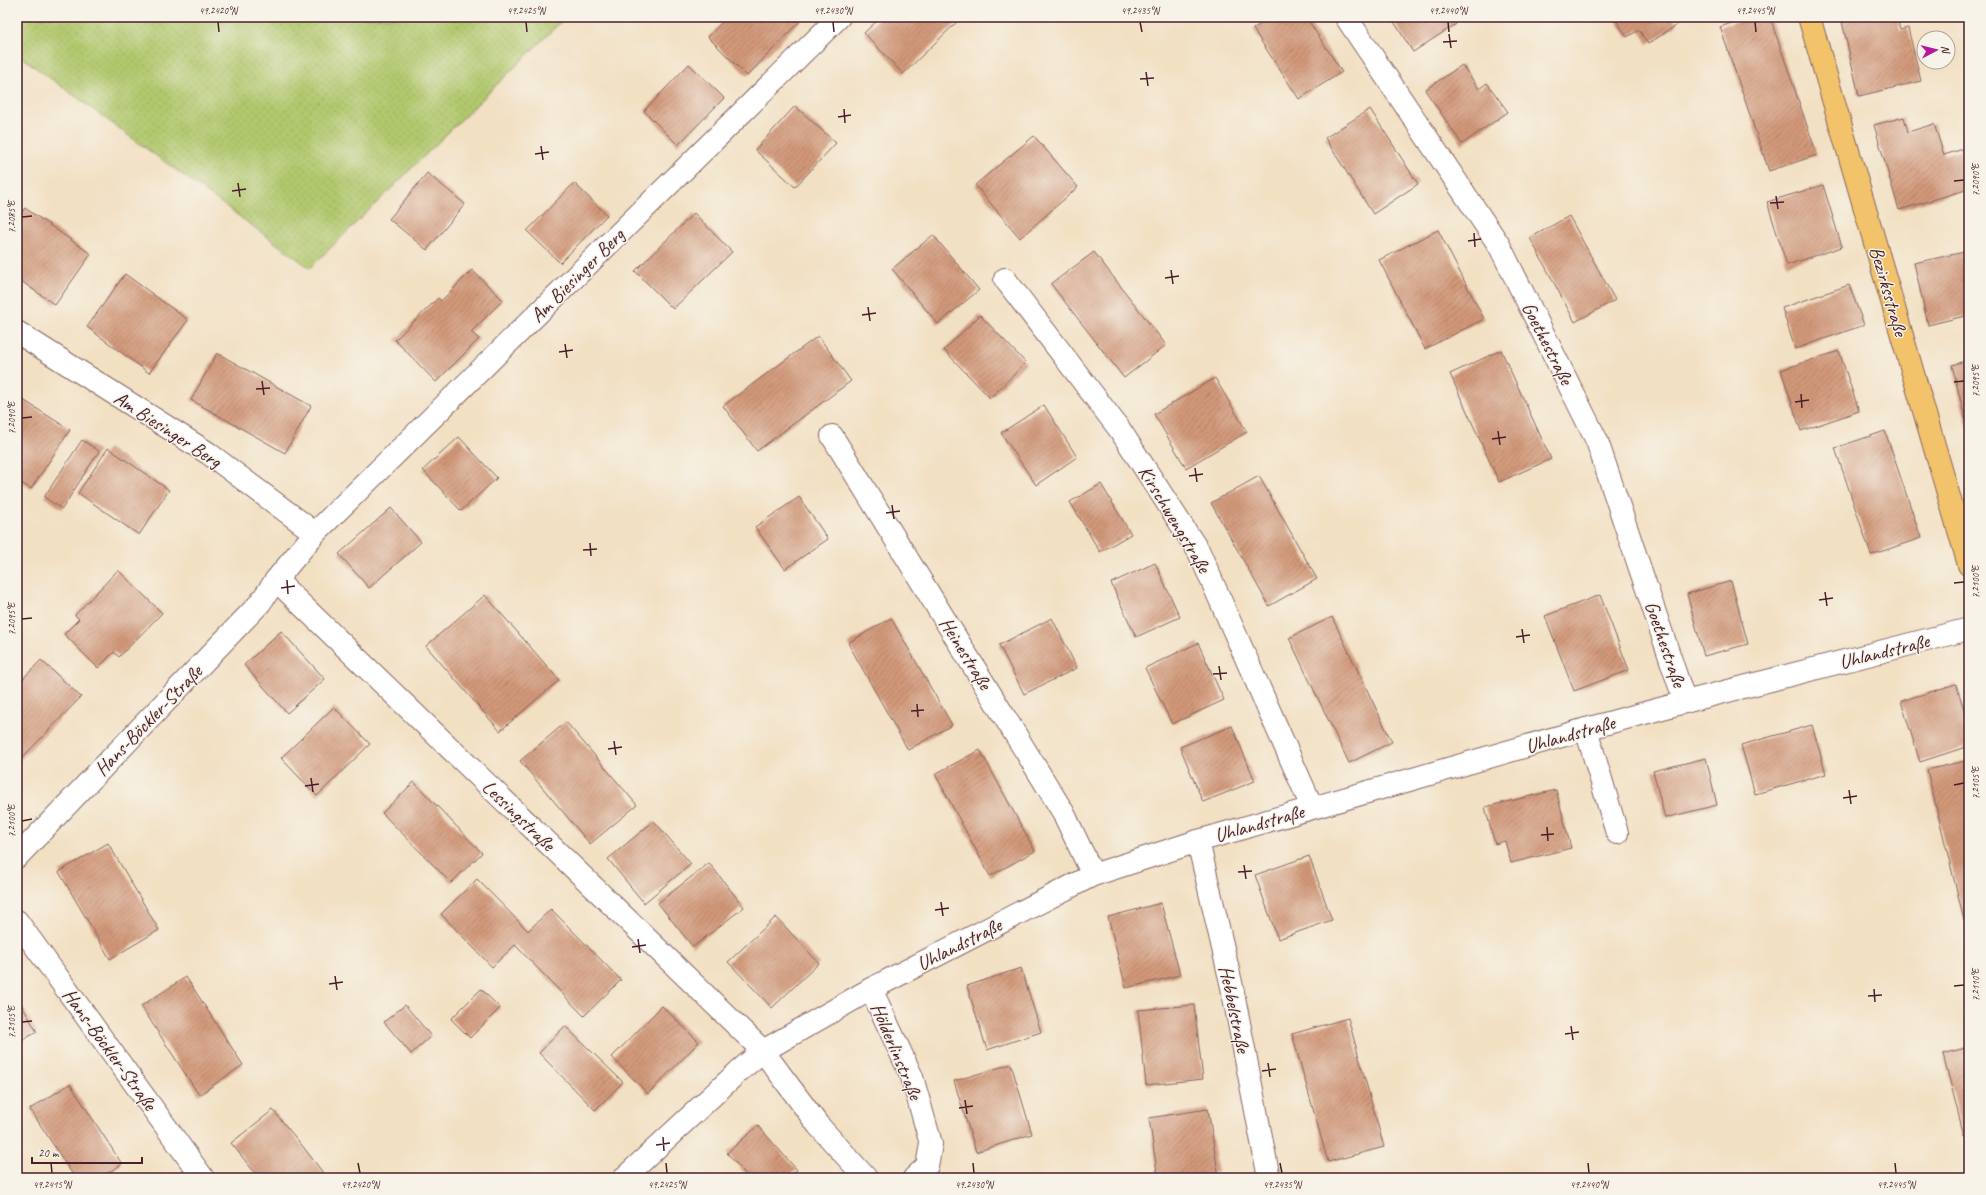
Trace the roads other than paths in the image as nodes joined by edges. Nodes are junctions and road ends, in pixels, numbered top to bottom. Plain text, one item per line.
1 (839, 17) edge
2 (1346, 17) edge
3 (1809, 17) edge
4 (1005, 279) dead end
5 (17, 332) edge
6 (832, 436) dead end
7 (315, 532) junction
8 (1969, 565) edge
9 (276, 580) junction
10 (1969, 629) edge
11 (1685, 702) junction
12 (1586, 729) junction
13 (1312, 807) junction
14 (1617, 833) dead end
15 (1198, 841) junction
16 (17, 857) edge
17 (1093, 875) junction
18 (17, 921) edge
19 (871, 989) junction
20 (763, 1051) junction
21 (203, 1178) edge
22 (624, 1178) edge
23 (866, 1178) edge
24 (914, 1178) edge
25 (1269, 1178) edge

1 - 7 street, Am Biesinger Berg
2 - 11 street, Goethestraße
3 - 8 main road, Bezirksstraße
4 - 13 street, Kirschwengstraße
5 - 7 street, Am Biesinger Berg
6 - 17 street, Heinestraße
7 - 9 street, Am Biesinger Berg
9 - 16 street, Hans-Böckler-Straße
9 - 20 street, Lessingstraße
10 - 11 street, Uhlandstraße
11 - 12 street, Uhlandstraße
12 - 13 street, Uhlandstraße
12 - 14 street
13 - 15 street, Uhlandstraße
15 - 17 street, Uhlandstraße
15 - 25 street, Hebbelstraße
17 - 19 street, Uhlandstraße
18 - 21 street, Hans-Böckler-Straße
19 - 20 street, Uhlandstraße
19 - 24 street, Hölderlinstraße
20 - 22 street, Uhlandstraße
20 - 23 street

